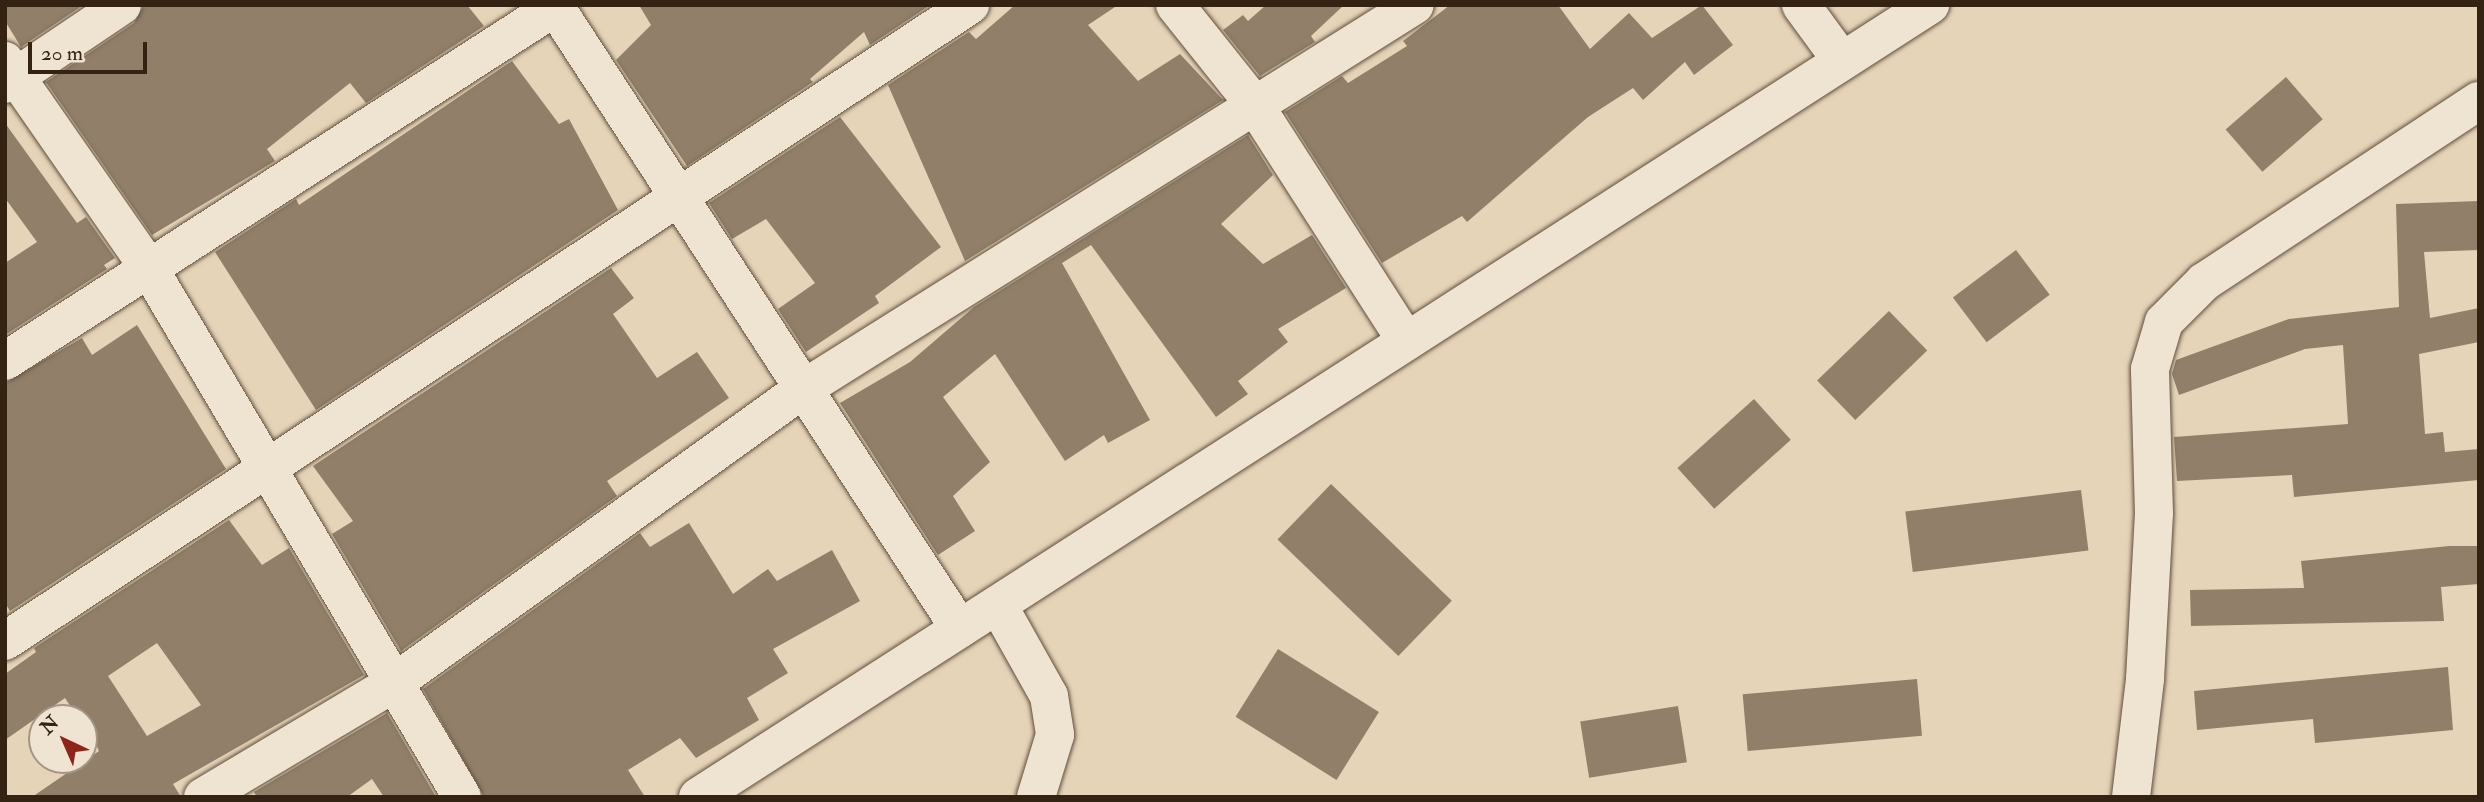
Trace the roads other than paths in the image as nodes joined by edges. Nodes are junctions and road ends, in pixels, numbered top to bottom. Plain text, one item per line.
1 (122, 5) edge
2 (970, 5) edge
3 (1175, 5) edge
4 (1415, 5) edge
5 (1801, 5) edge
6 (1930, 5) edge
7 (556, 6) edge
8 (1842, 61) junction
9 (9, 74) edge
10 (2479, 101) edge
11 (1254, 104) junction
12 (677, 200) junction
13 (150, 270) junction
14 (1406, 341) junction
15 (5, 362) edge
16 (803, 389) junction
17 (270, 469) junction
18 (998, 605) junction
19 (960, 629) junction
20 (5, 641) edge
21 (394, 683) junction
22 (203, 797) edge
23 (462, 797) edge
24 (698, 797) edge
25 (1036, 797) edge
26 (2131, 797) edge

1 - 9 street
2 - 12 street
3 - 11 street
4 - 11 street
5 - 8 street
6 - 8 street
7 - 12 street
7 - 13 street
8 - 14 street
9 - 13 street
10 - 26 street
11 - 14 street
11 - 16 street
12 - 16 street
12 - 17 street
13 - 15 street
13 - 17 street
14 - 18 street
16 - 19 street
16 - 21 street
17 - 20 street
17 - 21 street
18 - 19 street
18 - 25 street
19 - 24 street
21 - 22 street
21 - 23 street

